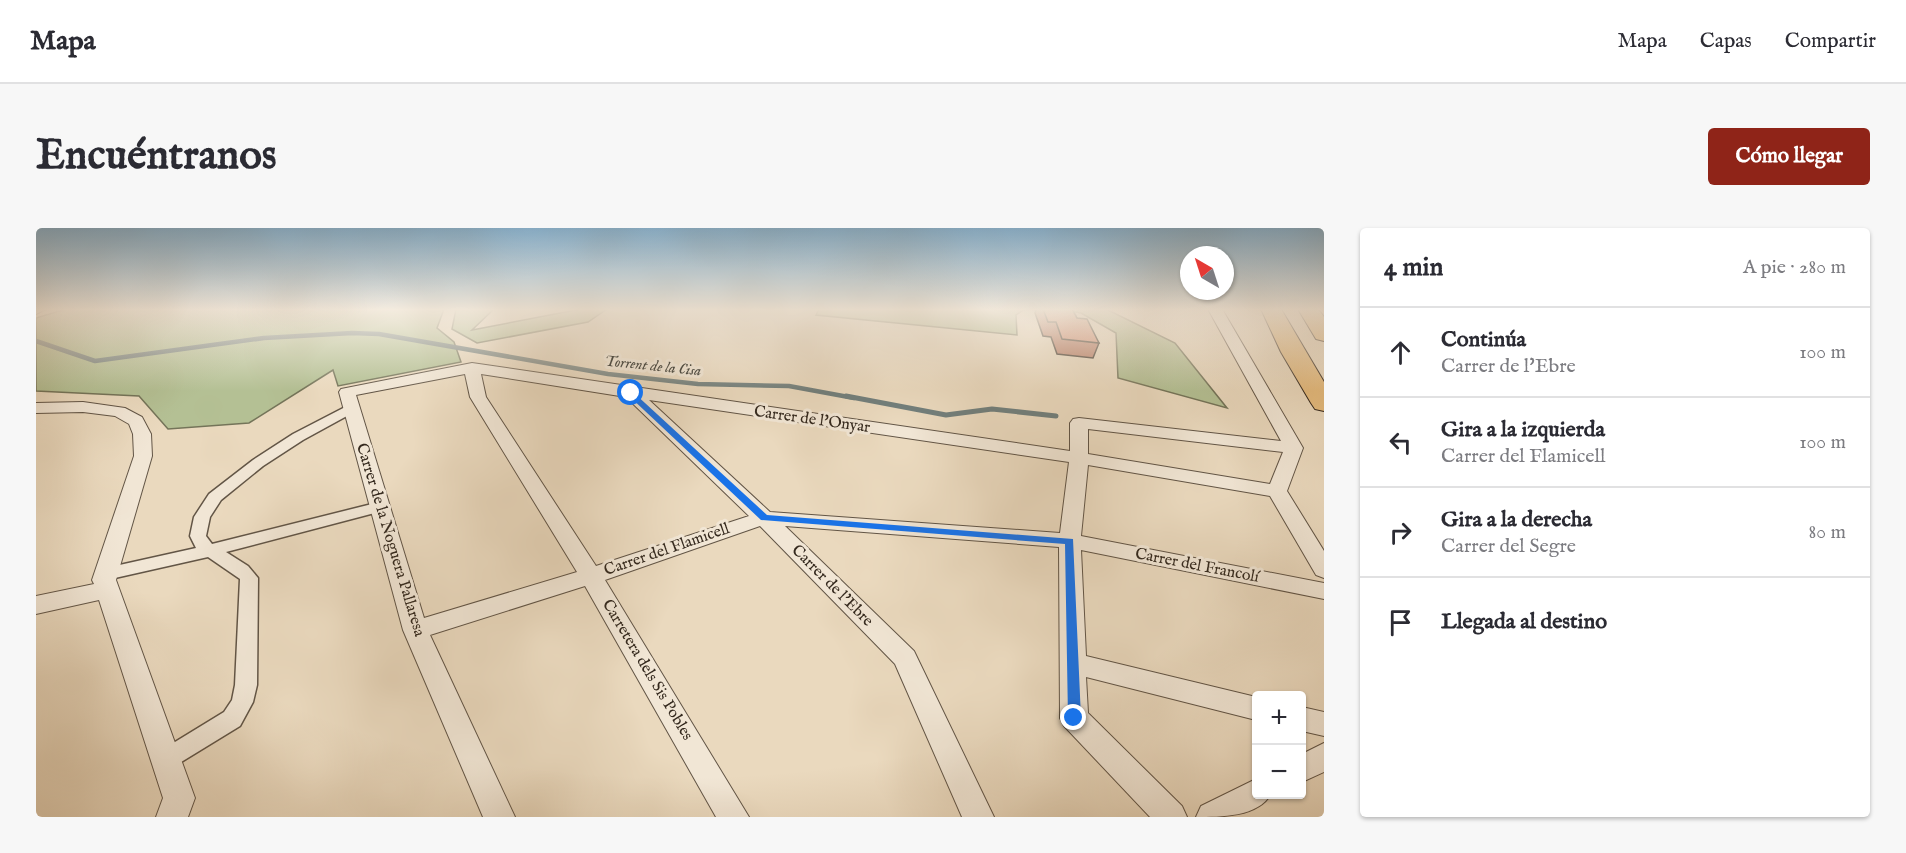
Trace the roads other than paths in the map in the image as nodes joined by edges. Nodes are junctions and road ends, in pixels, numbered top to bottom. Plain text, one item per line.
1 (1231, 336) edge
2 (1285, 336) edge
3 (472, 368) junction
4 (631, 393) junction
5 (349, 400) junction
6 (1324, 403) edge
7 (36, 408) edge
8 (1294, 448) junction
9 (1079, 458) junction
10 (1277, 491) junction
11 (380, 507) junction
12 (764, 518) junction
13 (1070, 541) junction
14 (209, 551) junction
15 (1324, 570) edge
16 (591, 576) junction
17 (107, 582) junction
18 (1324, 591) edge
19 (36, 605) edge
20 (415, 630) junction
21 (1071, 663) junction
22 (1252, 707) edge
23 (1306, 720) edge
24 (1324, 724) edge
25 (1324, 756) edge
26 (165, 760) junction
27 (1306, 767) edge
28 (1252, 796) edge
29 (172, 817) edge
30 (499, 817) edge
31 (734, 817) edge
32 (978, 817) edge
33 (1172, 817) edge
34 (1212, 817) edge

1 - 8 street
2 - 6 highway
3 - 4 street, Carrer de l'Onyar
3 - 5 street, Carrer de l'Onyar
3 - 16 street, Carretera dels Sis Pobles
4 - 9 street, Carrer de l'Onyar
4 - 12 street, Carrer de l'Ebre
5 - 11 street, Carrer de la Noguera Pallaresa
5 - 14 street
7 - 17 street
8 - 9 street
8 - 10 street
9 - 10 street, Carrer de l'Onyar
9 - 13 street
10 - 15 street
11 - 14 street
11 - 20 street, Carrer de la Noguera Pallaresa
12 - 13 street, Carrer del Flamicell
12 - 16 street, Carrer del Flamicell
12 - 32 street, Carrer de l'Ebre
13 - 18 street, Carrer del Francolí
13 - 21 street
14 - 17 street
14 - 26 street
16 - 20 street, Carrer del Flamicell
16 - 31 street, Carretera dels Sis Pobles
17 - 19 street
17 - 26 street
20 - 30 street, Carrer de la Noguera Pallaresa
21 - 22 street
21 - 33 street
23 - 24 street
25 - 27 street
26 - 29 street
28 - 34 street

